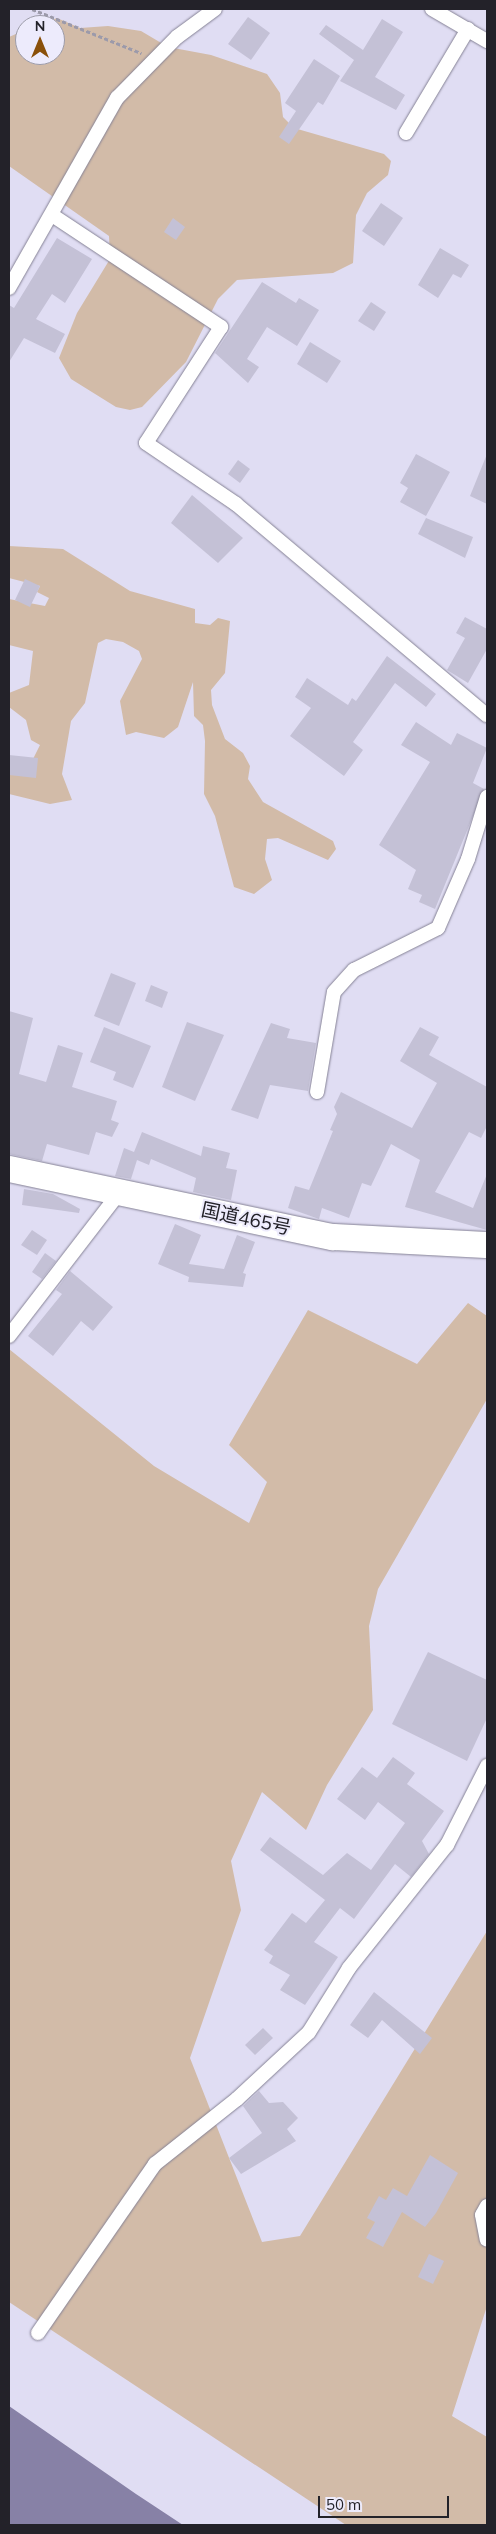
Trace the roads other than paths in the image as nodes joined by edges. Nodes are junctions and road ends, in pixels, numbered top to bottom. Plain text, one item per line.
1 (215, 9) edge
2 (432, 9) edge
3 (468, 29) junction
4 (487, 41) edge
5 (406, 133) dead end
6 (52, 215) junction
7 (9, 288) edge
8 (487, 715) edge
9 (487, 797) edge
10 (317, 1092) dead end
11 (9, 1169) edge
12 (120, 1193) junction
13 (487, 1245) edge
14 (9, 1336) edge
15 (487, 1766) edge
16 (487, 2206) edge
17 (487, 2240) edge
18 (38, 2333) dead end

1 - 6 street
2 - 3 street
3 - 4 street
3 - 5 street
6 - 7 street
6 - 8 street
9 - 10 street
11 - 12 highway, 国道465号
12 - 13 highway, 国道465号
12 - 14 street
15 - 18 street
16 - 17 street

